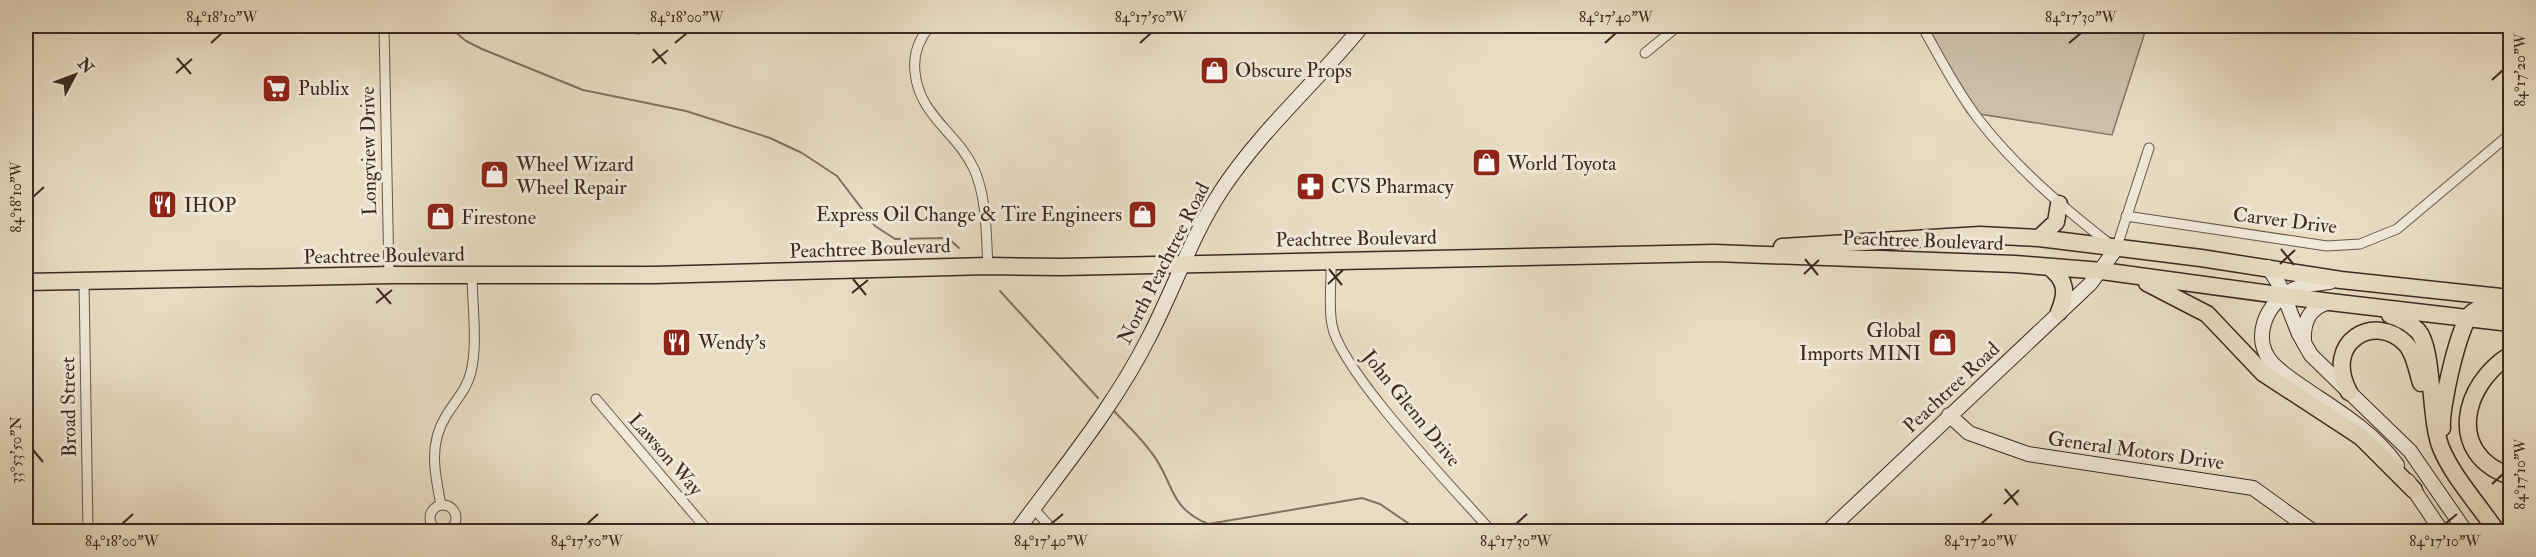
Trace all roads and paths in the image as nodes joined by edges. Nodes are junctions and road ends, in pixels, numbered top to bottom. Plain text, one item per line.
1 (384, 26) edge
2 (615, 26) edge
3 (652, 26) edge
4 (930, 26) edge
5 (1362, 26) edge
6 (1678, 26) edge
7 (1922, 26) edge
8 (1645, 53) dead end
9 (2511, 134) edge
10 (2149, 148) dead end
11 (2059, 204) junction
12 (2126, 216) junction
13 (2039, 238) junction
14 (2115, 249) junction
15 (1715, 253) junction
16 (1331, 260) junction
17 (1182, 264) junction
18 (988, 266) junction
19 (2049, 267) junction
20 (2268, 267) junction
21 (2102, 271) junction
22 (472, 274) junction
23 (389, 275) junction
24 (2130, 275) junction
25 (2342, 280) junction
26 (84, 281) junction
27 (26, 282) edge
28 (2285, 295) junction
29 (2511, 298) edge
30 (2330, 302) junction
31 (2369, 307) junction
32 (2511, 307) edge
33 (2059, 312) junction
34 (2467, 319) junction
35 (2511, 323) edge
36 (2305, 346) junction
37 (2511, 355) edge
38 (2349, 392) junction
39 (596, 399) dead end
40 (1949, 415) junction
41 (2434, 428) junction
42 (2511, 476) edge
43 (2464, 484) junction
44 (2414, 490) junction
45 (441, 506) dead end
46 (1033, 508) junction
47 (2439, 530) edge
48 (88, 531) edge
49 (709, 531) edge
50 (1016, 531) edge
51 (1055, 531) edge
52 (1492, 531) edge
53 (1827, 531) edge
54 (2314, 531) edge
55 (2466, 531) edge
56 (2497, 531) edge

1 - 23 street, Longview Drive
2 - 3 street
4 - 18 street
5 - 17 street, North Peachtree Road
6 - 8 street
7 - 11 street
9 - 12 street, Carver Drive
10 - 12 street
11 - 13 highway
11 - 14 street
12 - 14 street
13 - 14 highway, Peachtree Boulevard
13 - 15 highway, Peachtree Boulevard
14 - 20 highway, Peachtree Boulevard
14 - 21 street, Peachtree Road
15 - 16 highway, Peachtree Boulevard
15 - 19 highway, Peachtree Boulevard
16 - 17 highway, Peachtree Boulevard
16 - 52 street, John Glenn Drive
17 - 18 highway, Peachtree Boulevard
17 - 46 street, North Peachtree Road
18 - 22 highway, Peachtree Boulevard
19 - 21 highway, Peachtree Boulevard
19 - 33 highway
20 - 25 highway, Peachtree Boulevard
20 - 28 street
21 - 24 highway, Peachtree Boulevard
21 - 33 street, Peachtree Road
22 - 23 highway, Peachtree Boulevard
22 - 45 street
23 - 26 highway, Peachtree Boulevard
24 - 28 highway, Peachtree Boulevard
24 - 44 highway
25 - 28 street
25 - 29 highway, Peachtree Boulevard
26 - 27 highway, Peachtree Boulevard
26 - 48 street, Broad Street
28 - 30 highway, Peachtree Boulevard
28 - 36 street
28 - 44 street
30 - 31 highway, Peachtree Boulevard
30 - 36 street
31 - 34 highway
31 - 41 highway
32 - 34 highway
33 - 40 street, Peachtree Road
34 - 35 highway
34 - 43 highway
36 - 38 street
37 - 42 highway
38 - 41 highway
38 - 55 street
39 - 49 street, Lawson Way
40 - 53 street, Peachtree Road
40 - 54 street, General Motors Drive
41 - 43 highway
43 - 56 highway
44 - 47 street
46 - 50 street, North Peachtree Road
46 - 51 street

